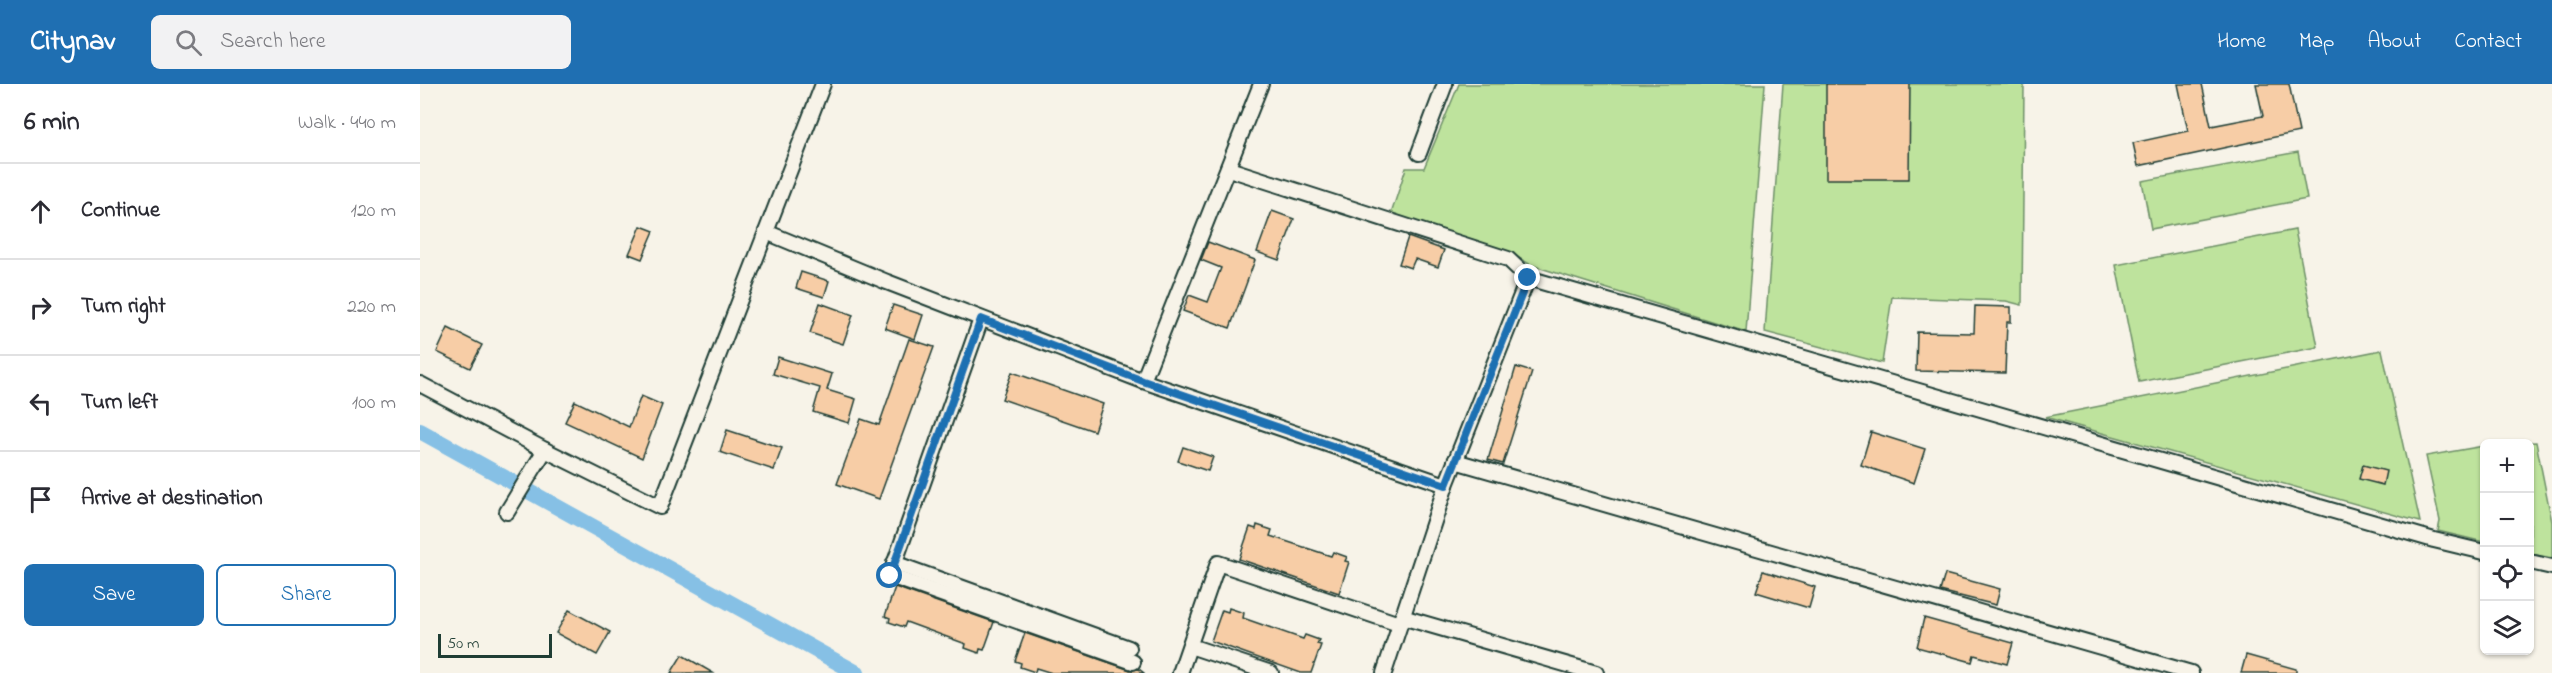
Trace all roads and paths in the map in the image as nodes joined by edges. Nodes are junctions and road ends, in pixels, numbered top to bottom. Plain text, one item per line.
1 (823, 84) edge
2 (1261, 84) edge
3 (1445, 84) edge
4 (1419, 153) dead end
5 (1228, 169) junction
6 (766, 232) junction
7 (1528, 278) junction
8 (981, 319) junction
9 (1143, 381) junction
10 (420, 384) edge
11 (545, 450) junction
12 (1455, 461) junction
13 (1446, 485) junction
14 (507, 513) dead end
15 (2480, 551) edge
16 (894, 563) junction
17 (2534, 563) edge
18 (2552, 567) edge
19 (1400, 620) junction
20 (1190, 646) junction
21 (1129, 648) dead end
22 (1133, 662) dead end
23 (1181, 671) edge
24 (1196, 673) edge
25 (1270, 673) edge
26 (1384, 673) edge
27 (1596, 673) edge
28 (2191, 673) edge

1 - 6 street
2 - 5 street
3 - 4 street
5 - 7 street
5 - 9 street
6 - 8 street
6 - 11 street
7 - 12 street
7 - 15 street
8 - 9 street
8 - 16 street
9 - 13 street
10 - 11 street
11 - 14 street
12 - 13 street
12 - 28 street
13 - 19 street
16 - 21 street
16 - 22 street
17 - 18 street
19 - 20 street
19 - 26 street
19 - 27 street
20 - 23 street
20 - 25 street
23 - 24 street

